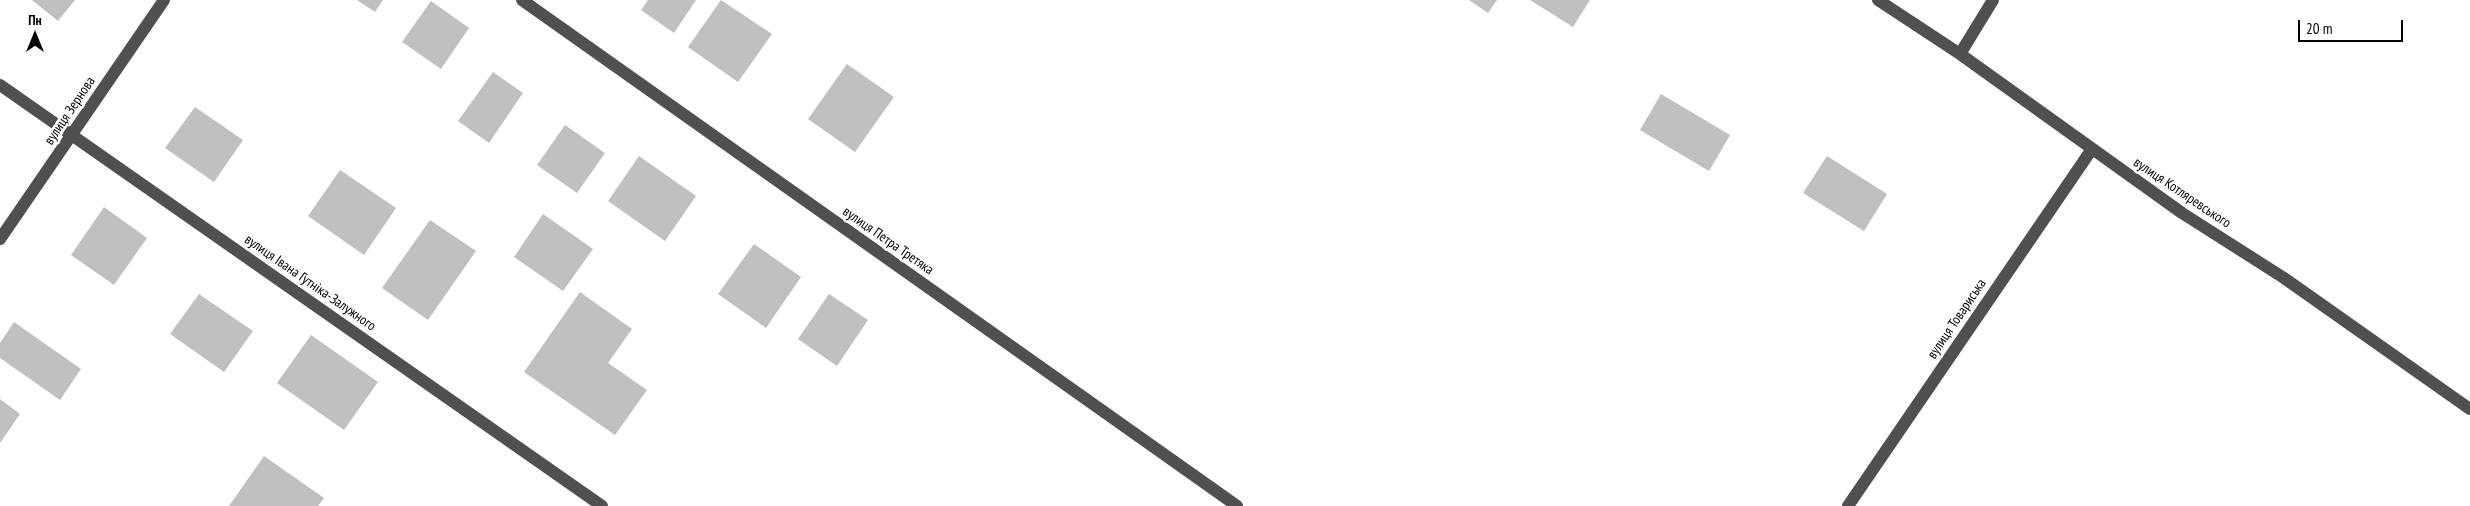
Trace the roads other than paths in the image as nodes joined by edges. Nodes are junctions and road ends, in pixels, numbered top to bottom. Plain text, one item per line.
1 (164, 0) edge
2 (522, 0) edge
3 (1878, 0) edge
4 (1993, 0) edge
5 (1960, 54) junction
6 (0, 85) edge
7 (72, 135) junction
8 (2092, 149) junction
9 (0, 239) edge
10 (2470, 410) edge
11 (602, 506) edge
12 (1237, 506) edge
13 (1848, 506) edge

1 - 7 street, вулиця Зернова
2 - 12 street, вулиця Петра Третяка
3 - 5 street, вулиця Котляревського
4 - 5 street
5 - 8 street, вулиця Котляревського
6 - 7 street, вулиця Івана Гутніка-Залужного
7 - 9 street, вулиця Зернова
7 - 11 street, вулиця Івана Гутніка-Залужного
8 - 10 street, вулиця Котляревського
8 - 13 street, вулиця Товариська

